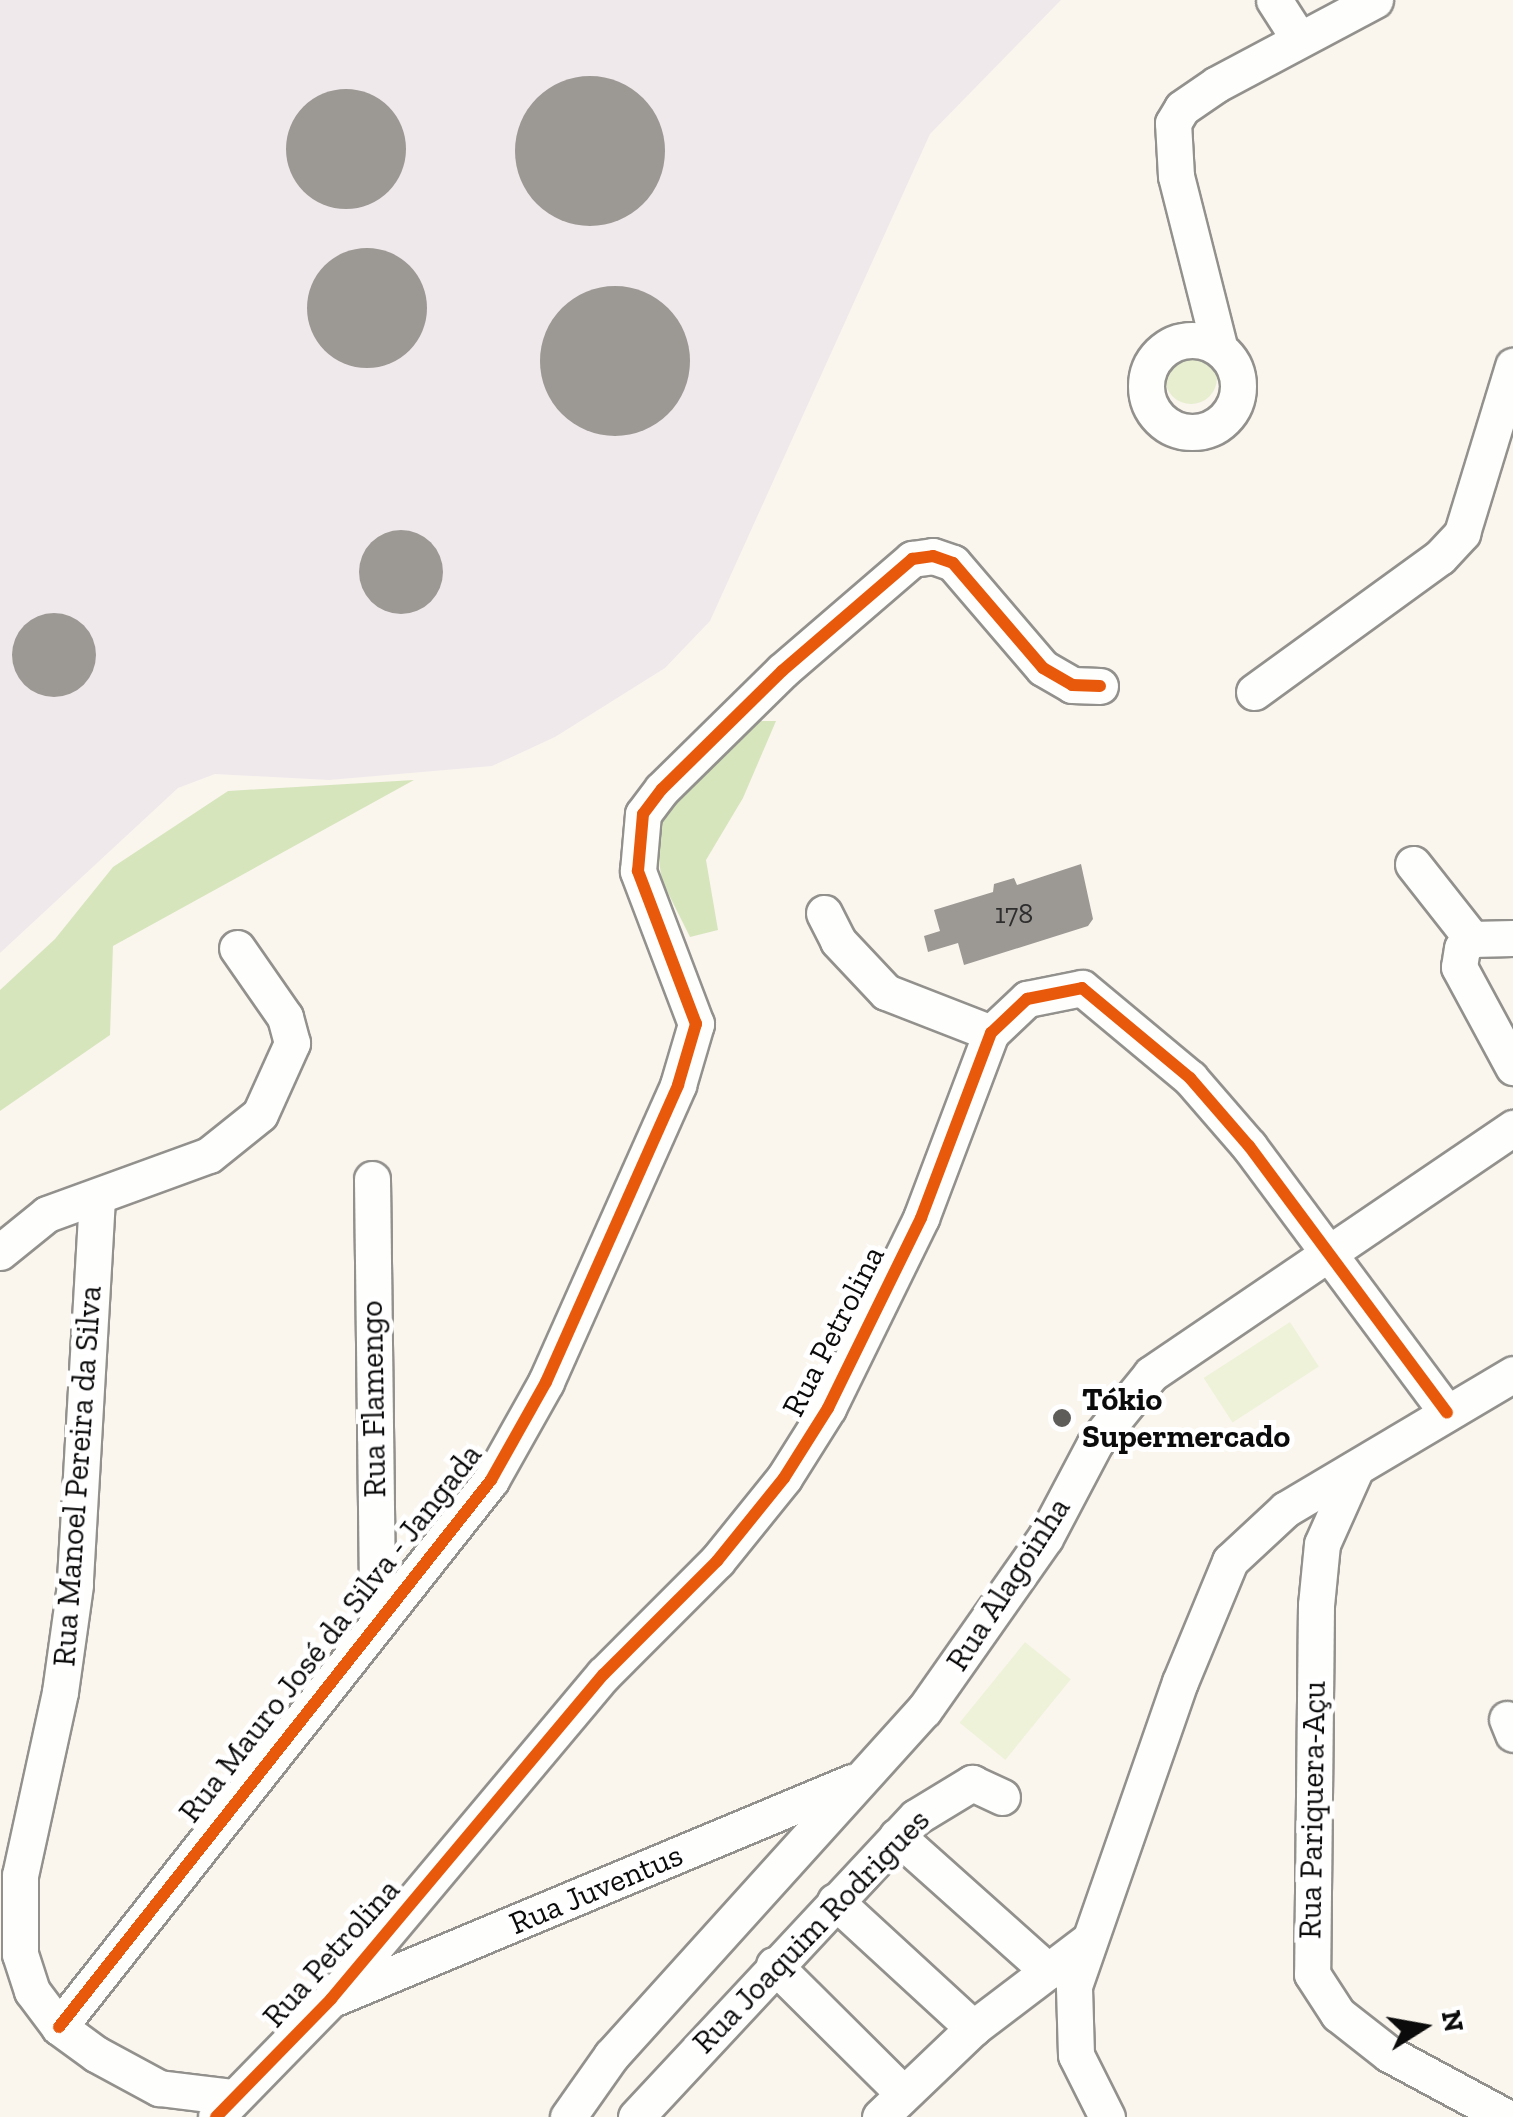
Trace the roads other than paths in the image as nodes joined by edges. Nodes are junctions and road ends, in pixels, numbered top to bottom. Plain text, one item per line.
1 (1274, 0) edge
2 (1375, 0) edge
3 (1299, 40) junction
4 (1219, 346) dead end
5 (1513, 366) edge
6 (1100, 686) dead end
7 (1254, 692) dead end
8 (1412, 864) dead end
9 (824, 913) dead end
10 (1513, 938) edge
11 (1472, 939) junction
12 (236, 948) dead end
13 (991, 1033) junction
14 (1513, 1067) edge
15 (1513, 1128) edge
16 (372, 1179) dead end
17 (97, 1198) junction
18 (0, 1252) edge
19 (1328, 1255) junction
20 (1513, 1374) edge
21 (1447, 1413) junction
22 (1356, 1468) junction
23 (377, 1619) junction
24 (860, 1778) junction
25 (1002, 1797) dead end
26 (896, 1836) junction
27 (835, 1901) junction
28 (1085, 1943) junction
29 (774, 1965) junction
30 (1048, 1971) junction
31 (332, 1999) junction
32 (59, 2027) junction
33 (973, 2028) junction
34 (891, 2105) edge
35 (225, 2107) edge
36 (568, 2117) edge
37 (636, 2117) edge
38 (1107, 2117) edge
39 (1506, 2117) edge

1 - 3 street
2 - 3 street
3 - 4 street
5 - 7 street
6 - 23 street, Rua Mauro José da Silva - Jangada
8 - 11 street
9 - 13 street
10 - 11 street
11 - 14 street
12 - 17 street
13 - 19 street, Rua Petrolina
13 - 31 street, Rua Petrolina
15 - 19 street, Rua Alagoinha
16 - 23 street, Rua Flamengo
17 - 18 street
17 - 32 street, Rua Manoel Pereira da Silva
19 - 21 street, Rua Petrolina
19 - 24 street, Rua Alagoinha
20 - 21 street
21 - 22 street
22 - 28 street
22 - 39 street, Rua Pariquera-Açu
23 - 32 street, Rua Mauro José da Silva - Jangada
24 - 31 street, Rua Juventus
24 - 36 street, Rua Alagoinha
25 - 26 street, Rua Joaquim Rodrigues
26 - 27 street, Rua Joaquim Rodrigues
26 - 30 street
27 - 29 street, Rua Joaquim Rodrigues
27 - 33 street
28 - 30 street
28 - 38 street
29 - 34 street
29 - 37 street, Rua Joaquim Rodrigues
30 - 33 street
31 - 35 street, Rua Petrolina
32 - 35 street, Rua Manoel Pereira da Silva
33 - 34 street

